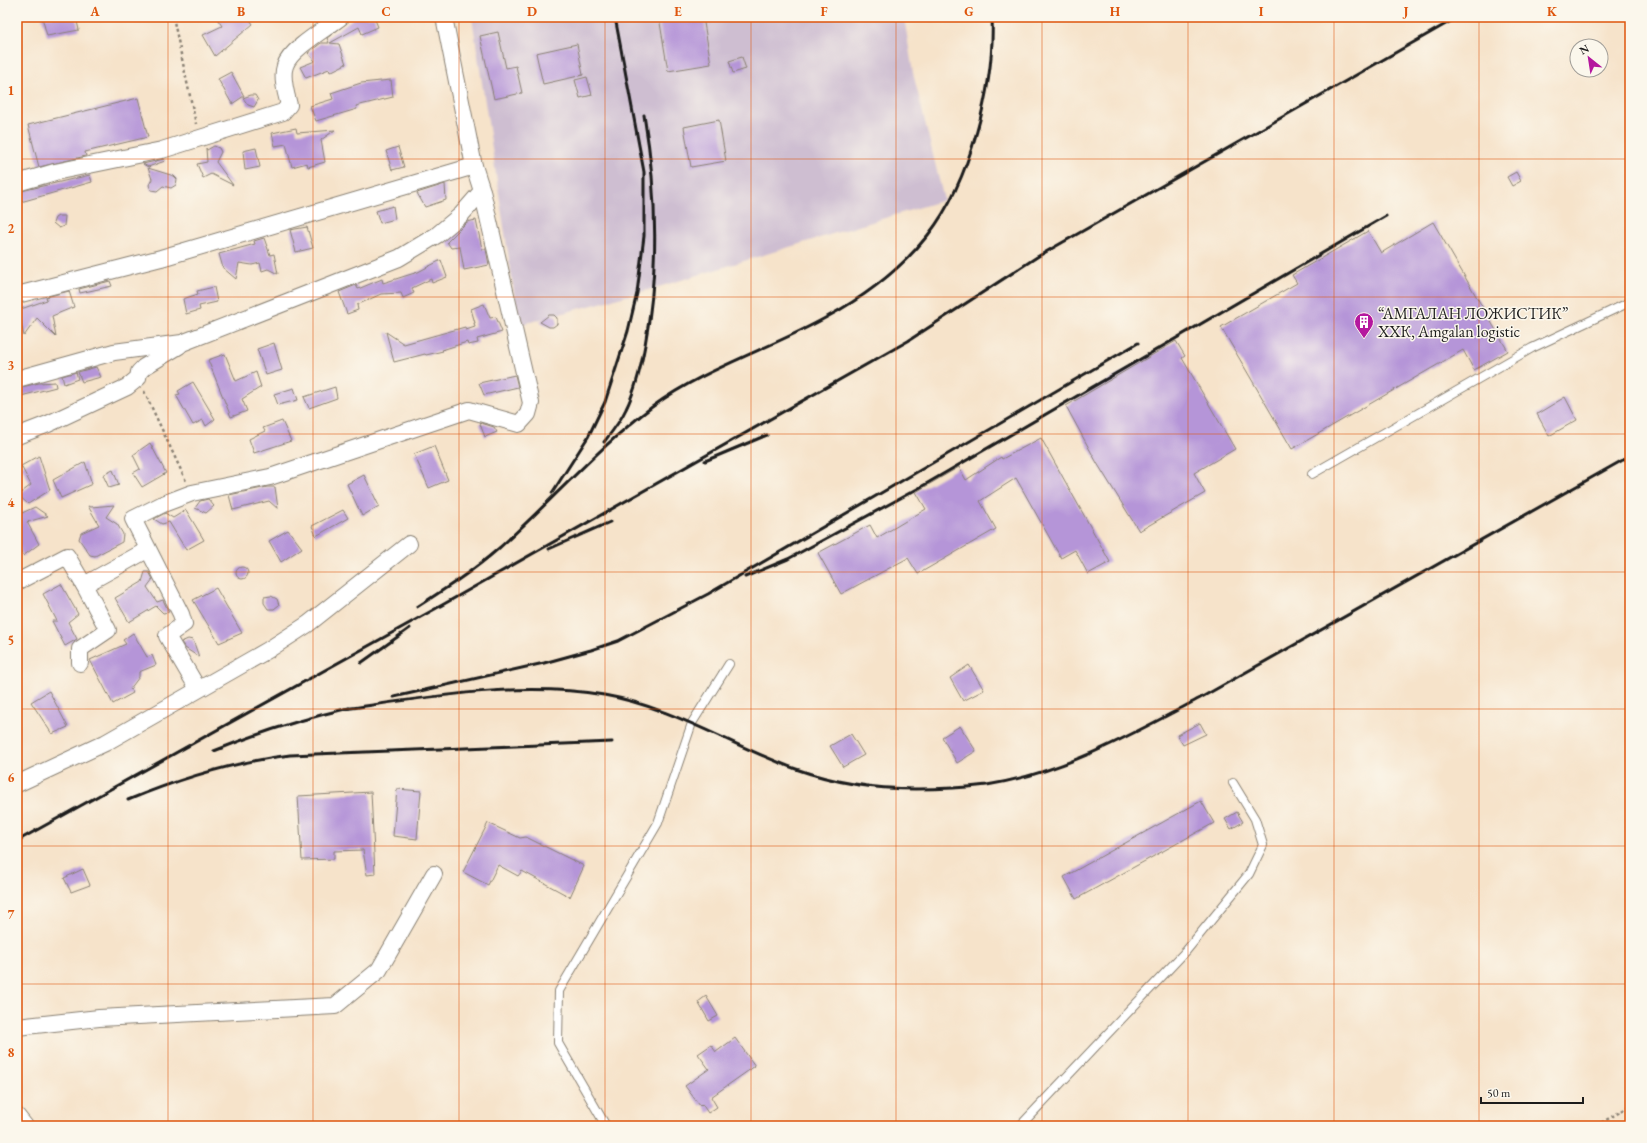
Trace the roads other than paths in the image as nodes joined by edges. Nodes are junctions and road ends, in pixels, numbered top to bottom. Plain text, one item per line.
1 (341, 17) edge
2 (444, 17) edge
3 (474, 166) junction
4 (17, 183) edge
5 (482, 191) junction
6 (17, 294) edge
7 (1630, 302) edge
8 (182, 343) junction
9 (17, 379) edge
10 (17, 436) edge
11 (1312, 474) dead end
12 (409, 544) dead end
13 (147, 550) junction
14 (17, 582) edge
15 (84, 585) junction
16 (80, 663) dead end
17 (729, 664) dead end
18 (198, 689) junction
19 (1233, 783) dead end
20 (17, 784) edge
21 (434, 874) dead end
22 (17, 1027) edge
23 (17, 1116) edge
24 (25, 1126) edge
25 (606, 1126) edge
26 (1020, 1126) edge

1 - 4 street
2 - 3 street
3 - 5 street
3 - 6 street
5 - 8 street
5 - 13 street
7 - 11 lane
8 - 9 street
8 - 10 street
12 - 18 street
13 - 15 street
13 - 18 street
14 - 15 street
15 - 16 street
17 - 25 lane
18 - 20 street
19 - 26 lane
21 - 22 street
23 - 24 street

